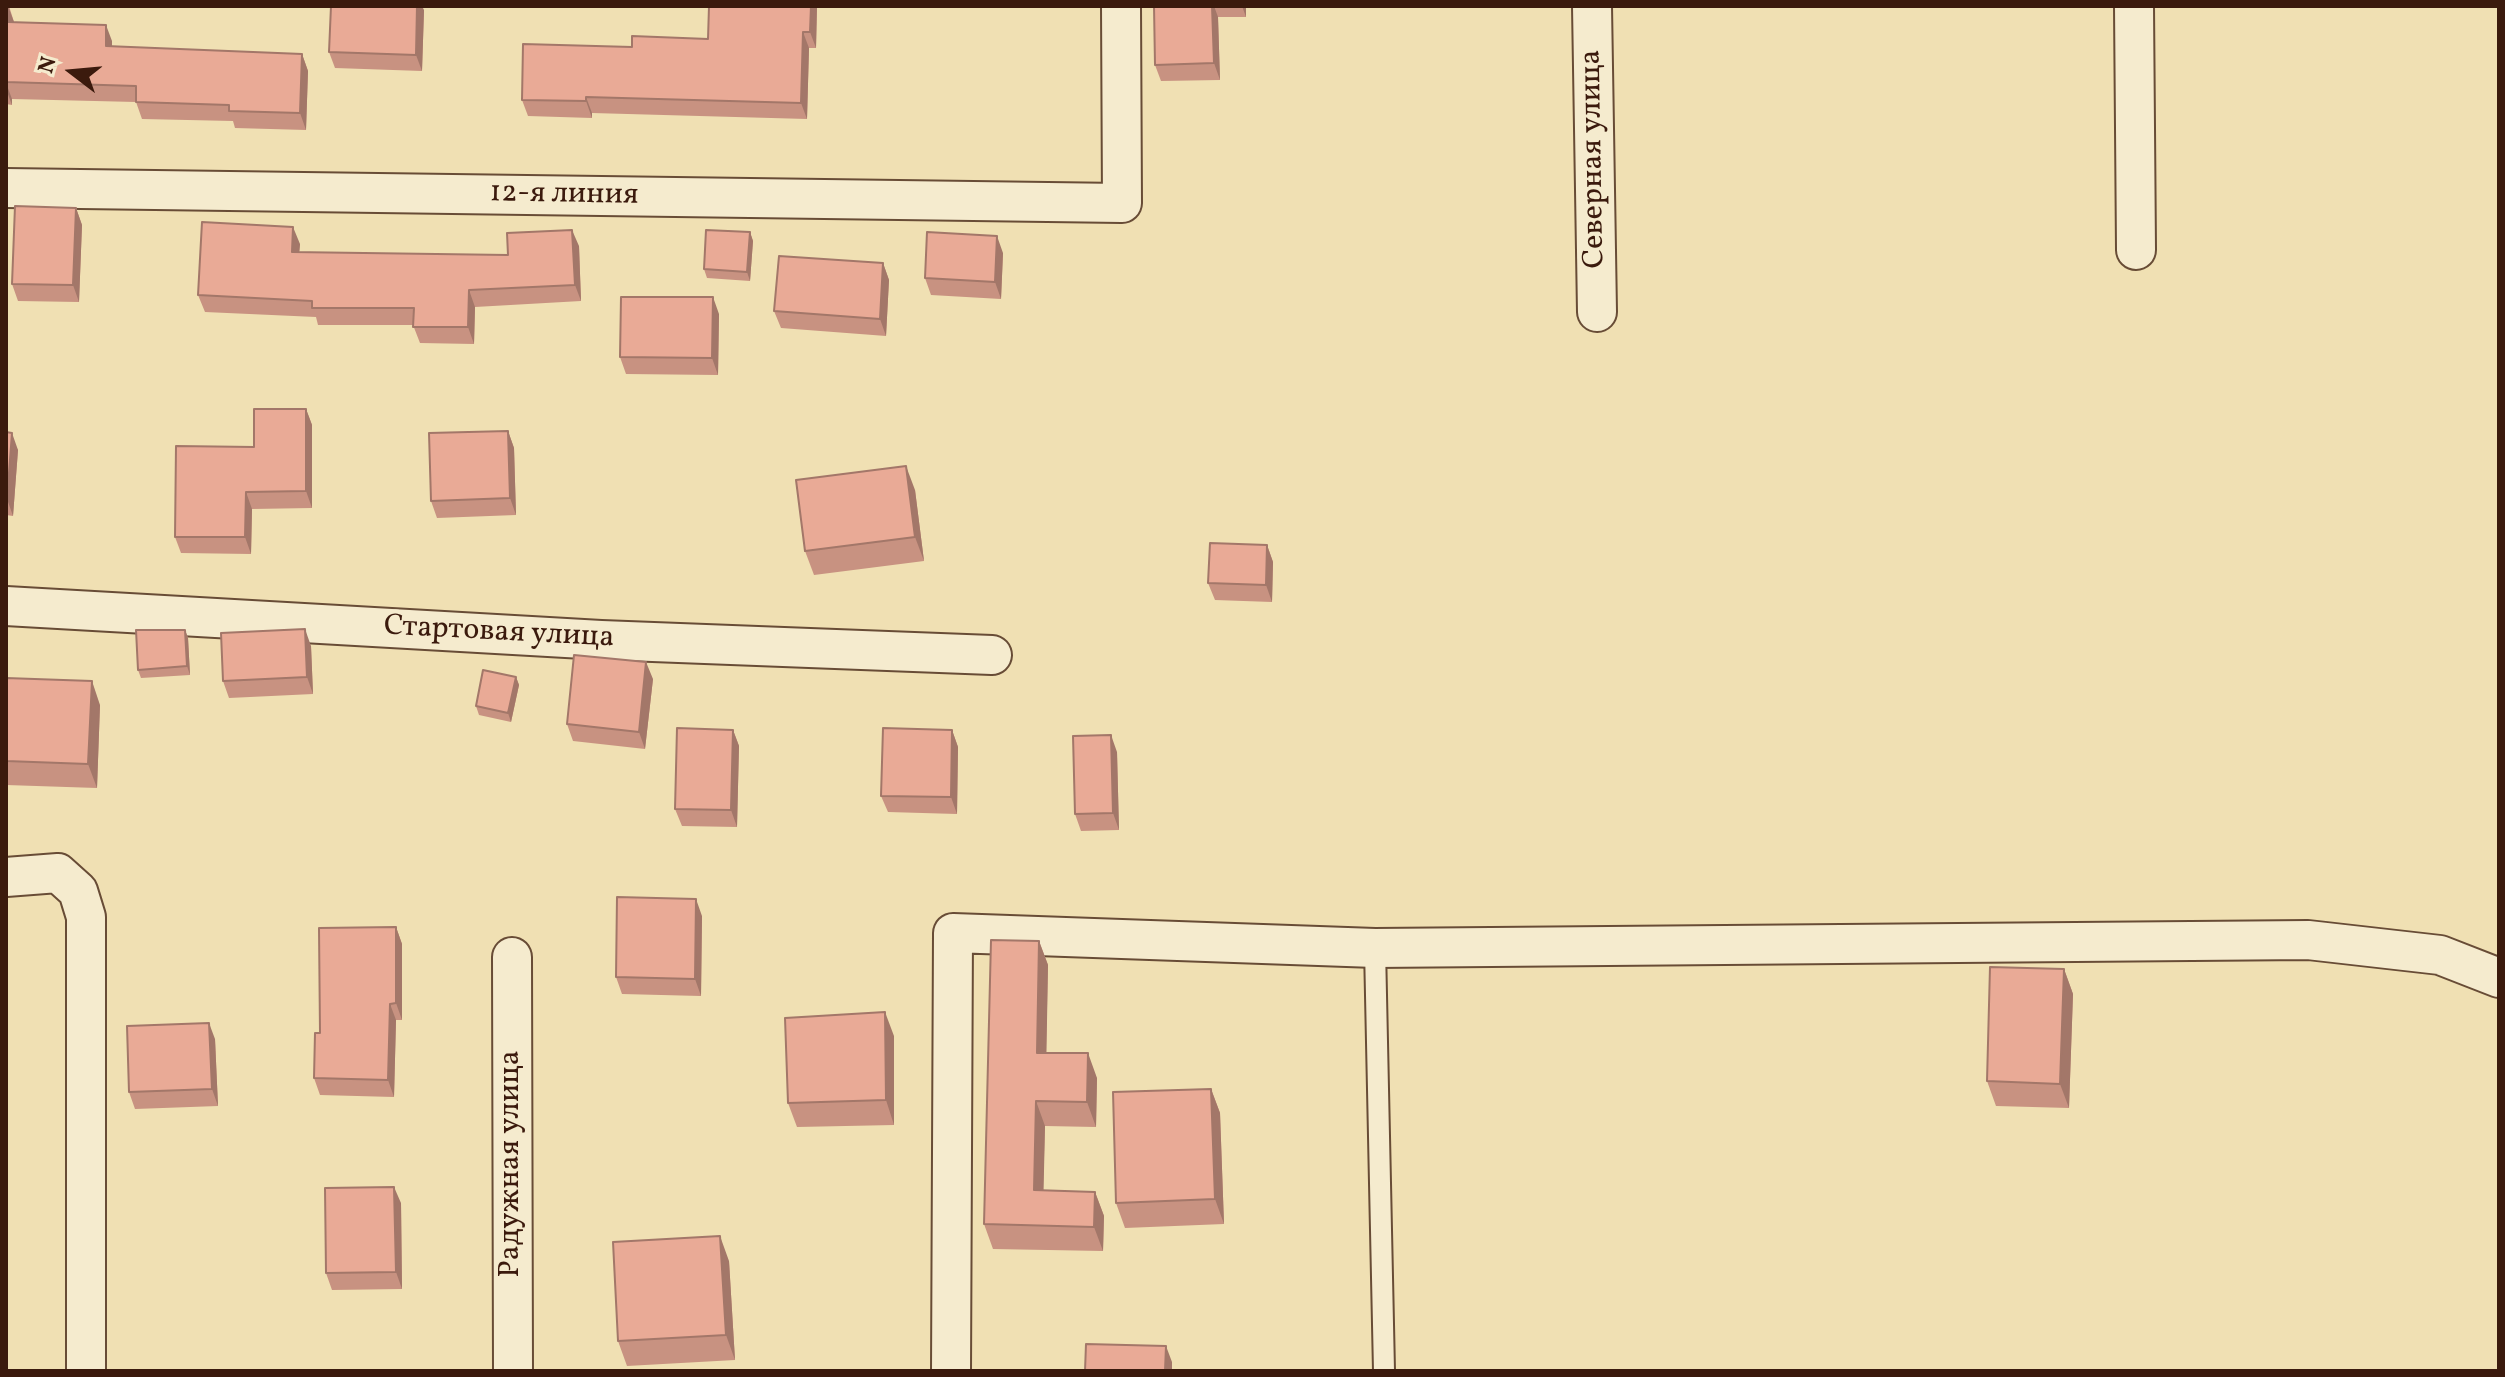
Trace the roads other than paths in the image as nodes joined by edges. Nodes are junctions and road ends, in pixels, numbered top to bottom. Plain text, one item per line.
1 (1121, 6) edge
2 (1592, 6) edge
3 (2134, 6) edge
4 (6, 188) edge
5 (2136, 250) dead end
6 (1597, 312) dead end
7 (6, 606) edge
8 (992, 655) dead end
9 (6, 877) edge
10 (1375, 948) junction
11 (512, 957) dead end
12 (2499, 978) edge
13 (86, 1371) edge
14 (513, 1371) edge
15 (951, 1371) edge
16 (1384, 1371) edge

1 - 4 street, 12-я линия
2 - 6 street, Северная улица
3 - 5 street
7 - 8 street, Стартовая улица
9 - 13 street
10 - 12 street
10 - 15 street
10 - 16 lane
11 - 14 street, Радужная улица

